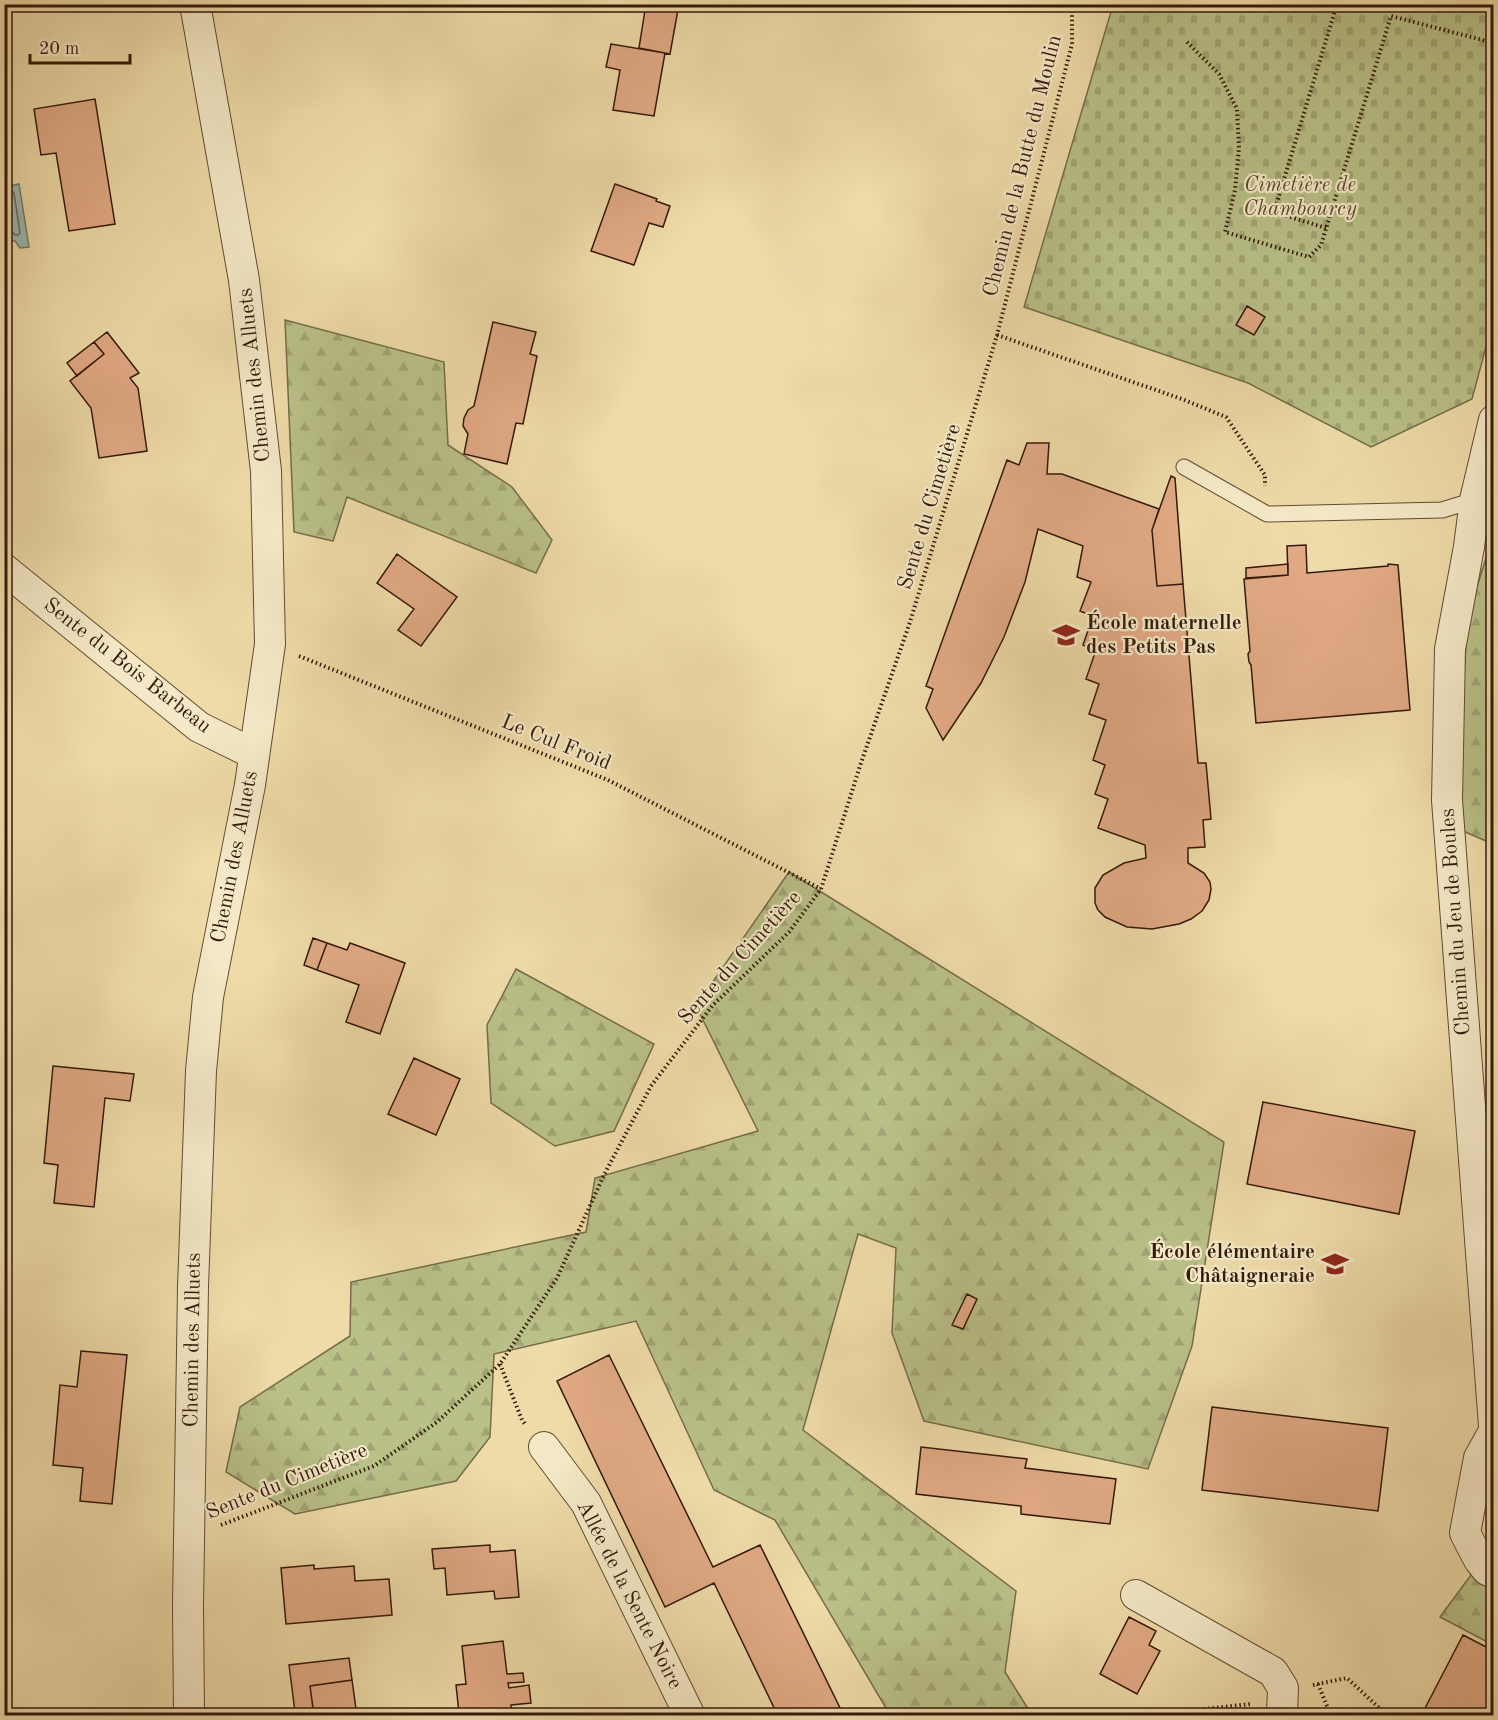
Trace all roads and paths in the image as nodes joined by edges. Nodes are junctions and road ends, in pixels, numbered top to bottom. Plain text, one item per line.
1 (195, 4) edge
2 (1072, 4) edge
3 (1337, 4) edge
4 (1187, 42) dead end
5 (1494, 43) edge
6 (1326, 228) junction
7 (997, 335) junction
8 (1494, 420) edge
9 (1184, 467) dead end
10 (1475, 500) junction
11 (1267, 514) junction
12 (4, 569) edge
13 (270, 644) junction
14 (254, 754) junction
15 (821, 889) junction
16 (500, 1364) junction
17 (1494, 1428) edge
18 (544, 1447) joint
19 (189, 1537) junction
20 (1494, 1573) edge
21 (1136, 1595) dead end
22 (1318, 1684) junction
23 (1282, 1702) edge
24 (189, 1716) edge
25 (690, 1716) edge
26 (1141, 1716) edge
27 (1331, 1716) edge
28 (1388, 1716) edge

1 - 13 street, Chemin des Alluets
2 - 7 path, Chemin de la Butte du Moulin
3 - 6 path
4 - 6 path
5 - 6 path
7 - 11 path
7 - 15 path, Sente du Cimetière
8 - 10 street, Chemin du Jeu de Boules
9 - 11 lane
10 - 11 lane
10 - 17 street, Chemin du Jeu de Boules
12 - 14 street, Sente du Bois Barbeau
13 - 14 street, Chemin des Alluets
13 - 15 path, Le Cul Froid
14 - 19 street, Chemin des Alluets
15 - 16 path, Sente du Cimetière
16 - 18 path
16 - 19 path, Sente du Cimetière
17 - 20 street
18 - 25 street, Allée de la Sente Noire
19 - 24 street, Chemin des Alluets
21 - 23 street
22 - 23 path
22 - 27 path
22 - 28 path
23 - 26 path

